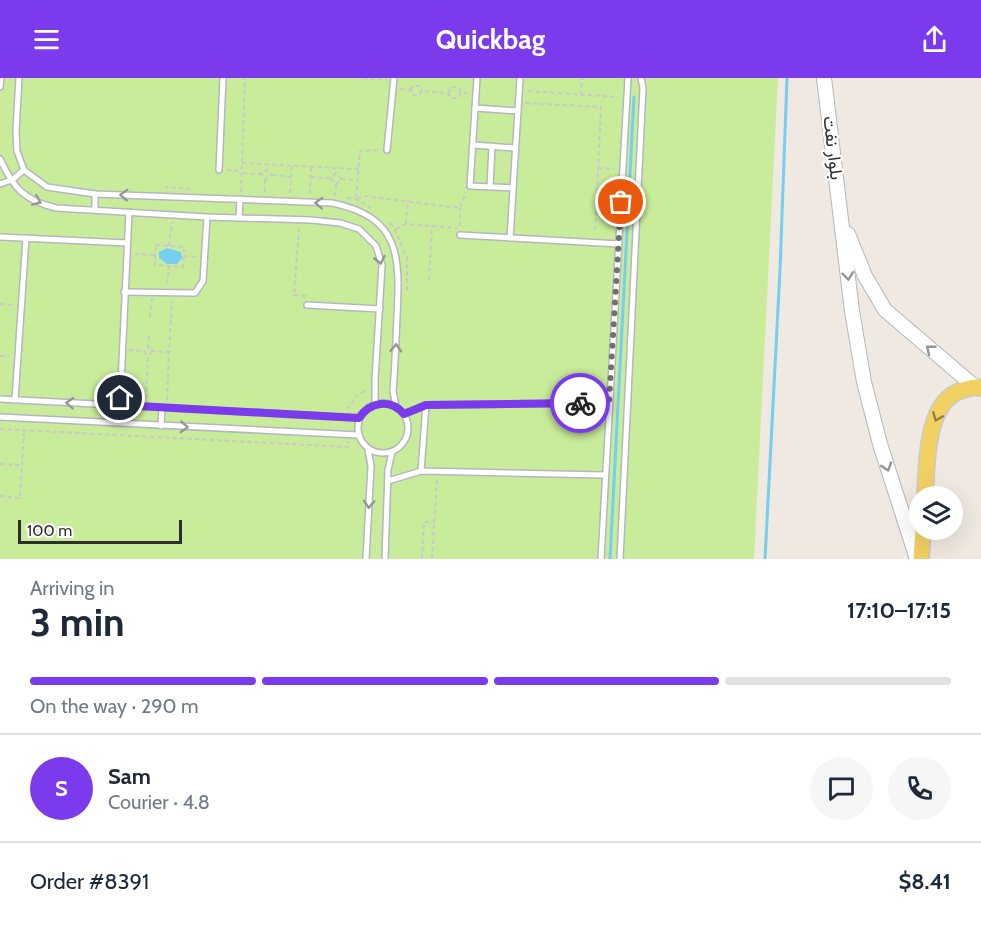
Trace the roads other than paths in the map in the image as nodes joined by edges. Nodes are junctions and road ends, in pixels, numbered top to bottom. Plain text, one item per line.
1 (1, 78) edge
2 (20, 78) edge
3 (223, 78) edge
4 (477, 78) edge
5 (520, 78) edge
6 (628, 78) edge
7 (641, 78) edge
8 (824, 78) edge
9 (394, 80) edge
10 (0, 87) edge
11 (475, 108) junction
12 (518, 111) junction
13 (473, 145) junction
14 (492, 147) junction
15 (515, 148) junction
16 (387, 150) road end
17 (0, 159) edge
18 (24, 170) junction
19 (219, 170) road end
20 (12, 180) junction
21 (0, 184) edge
22 (490, 187) junction
23 (513, 188) junction
24 (95, 194) junction
25 (240, 199) junction
26 (95, 210) junction
27 (129, 212) junction
28 (207, 217) junction
29 (239, 218) junction
30 (842, 218) junction
31 (460, 235) dead end
32 (0, 237) edge
33 (26, 238) junction
34 (510, 238) junction
35 (127, 243) junction
36 (618, 244) junction
37 (124, 292) junction
38 (307, 305) road end
39 (380, 309) junction
40 (979, 385) edge
41 (0, 399) edge
42 (15, 400) junction
43 (609, 403) junction
44 (120, 405) junction
45 (375, 405) junction
46 (426, 405) junction
47 (396, 406) junction
48 (162, 408) junction
49 (404, 414) junction
50 (0, 417) edge
51 (359, 418) junction
52 (161, 426) junction
53 (358, 435) junction
54 (368, 449) junction
55 (393, 452) junction
56 (421, 471) junction
57 (605, 476) junction
58 (388, 481) junction
59 (926, 486) edge
60 (922, 540) edge
61 (366, 559) edge
62 (385, 559) edge
63 (601, 559) edge
64 (620, 559) edge
65 (919, 559) edge

1 - 10 lane
2 - 18 lane
3 - 19 lane
4 - 11 lane
5 - 12 lane
6 - 36 lane
7 - 64 lane
8 - 30 street, بلوار نفت
9 - 16 lane
11 - 12 lane
11 - 13 lane
12 - 15 lane
13 - 14 lane
13 - 22 lane
14 - 15 lane
14 - 22 lane
15 - 23 lane
17 - 20 lane
18 - 20 lane
18 - 24 lane
20 - 21 lane
20 -> 26 lane
22 - 23 lane
23 - 34 lane
25 -> 24 lane
24 - 26 lane
25 - 29 lane
47 -> 25 lane
26 - 27 lane
27 - 28 lane
27 - 35 lane
28 - 29 lane
28 - 37 lane
29 -> 39 lane
40 -> 30 street
30 -> 65 street
31 - 34 lane
32 - 33 lane
33 - 35 lane
33 - 42 lane
34 - 36 lane
35 - 37 lane
36 - 43 lane
37 - 44 lane
38 - 39 lane
39 - 45 lane
40 -> 59 main road
41 - 42 lane
44 -> 42 lane
43 - 46 lane
43 - 57 lane
44 - 48 lane
45 - 47 lane
45 - 51 lane
46 - 49 lane
46 - 56 lane
47 - 49 lane
48 - 51 lane
48 - 52 lane
49 - 55 lane
50 - 52 lane
51 - 53 lane
52 -> 53 lane
53 - 54 lane
54 - 55 lane
54 -> 61 lane
55 - 58 lane
56 - 57 lane
56 - 58 lane
57 - 63 lane
58 - 62 lane
60 - 65 main road

